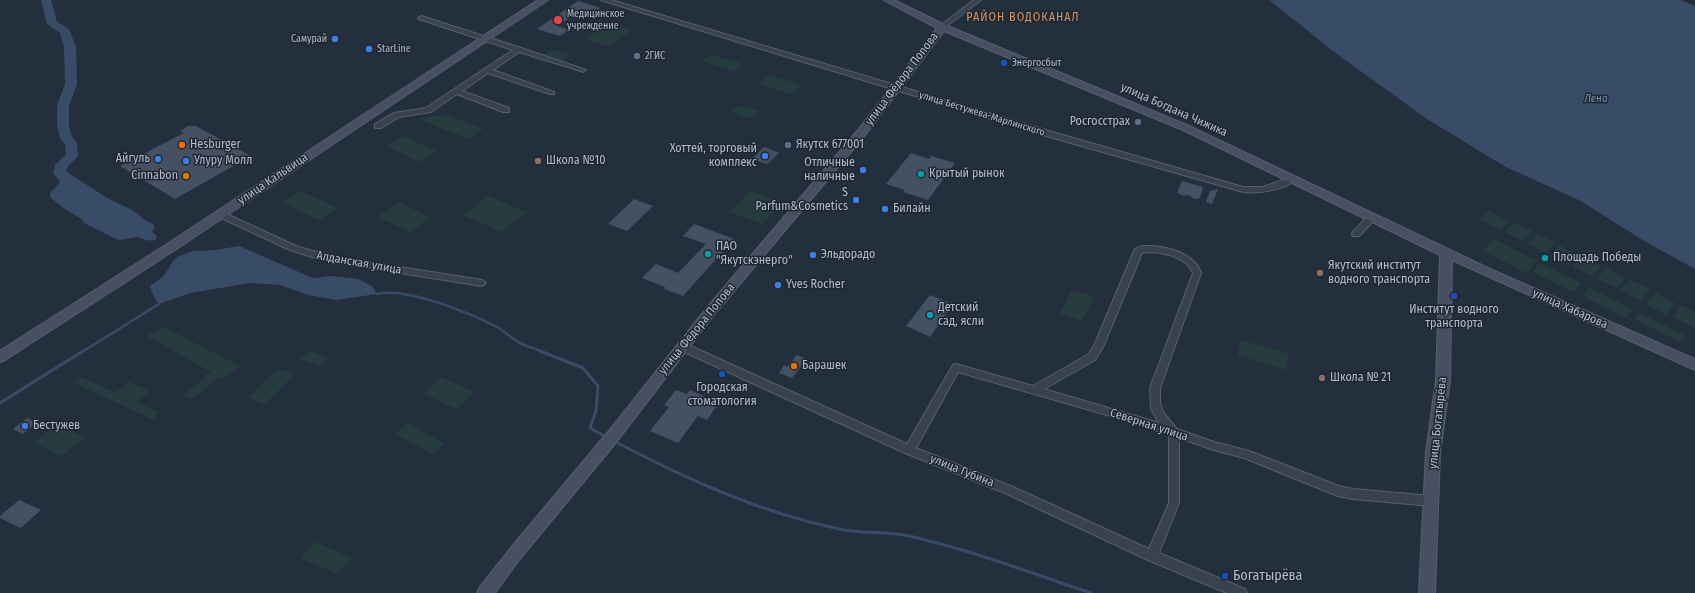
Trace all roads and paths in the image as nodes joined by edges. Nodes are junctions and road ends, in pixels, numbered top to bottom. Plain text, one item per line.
1 (544, 0) edge
2 (604, 0) edge
3 (888, 0) edge
4 (978, 0) edge
5 (421, 18) dead end
6 (942, 27) junction
7 (485, 39) junction
8 (518, 49) junction
9 (488, 70) junction
10 (583, 70) dead end
11 (896, 88) junction
12 (456, 92) junction
13 (552, 93) dead end
14 (506, 110) dead end
15 (378, 126) dead end
16 (1292, 179) junction
17 (220, 214) junction
18 (1372, 217) junction
19 (1356, 234) dead end
20 (1446, 254) junction
21 (482, 283) dead end
22 (683, 347) junction
23 (0, 357) edge
24 (1695, 365) edge
25 (1034, 390) junction
26 (1174, 433) junction
27 (909, 450) junction
28 (1432, 501) junction
29 (1152, 556) junction
30 (485, 593) edge
31 (1241, 593) edge
32 (1428, 593) edge

1 - 7 street, улица Кальвица
2 - 11 street, улица Бестужева-Марлинского
3 - 6 street, улица Богдана Чижика
4 - 6 street, улица Фёдора Попова
5 - 7 street
6 - 11 street, улица Фёдора Попова
6 - 16 street, улица Богдана Чижика
7 - 8 street
7 - 17 street, улица Кальвица
8 - 9 street
8 - 10 street
9 - 12 street
9 - 13 street
11 - 16 street, улица Бестужева-Марлинского
11 - 22 street, улица Фёдора Попова
12 - 14 street
12 - 15 street
16 - 18 street, улица Богдана Чижика
17 - 21 street, Алданская улица
17 - 23 street, улица Кальвица
18 - 19 street
18 - 20 street, улица Богдана Чижика
20 - 24 street, улица Хабарова
20 - 28 street, улица Богатырёва
22 - 27 street, улица Губина
22 - 30 street, улица Фёдора Попова
25 - 26 street, Северная улица
25 - 26 street
25 - 27 street, Северная улица
26 - 28 street, Северная улица
26 - 29 street
27 - 29 street, улица Губина
28 - 32 street, улица Богатырёва
29 - 31 street, улица Губина

